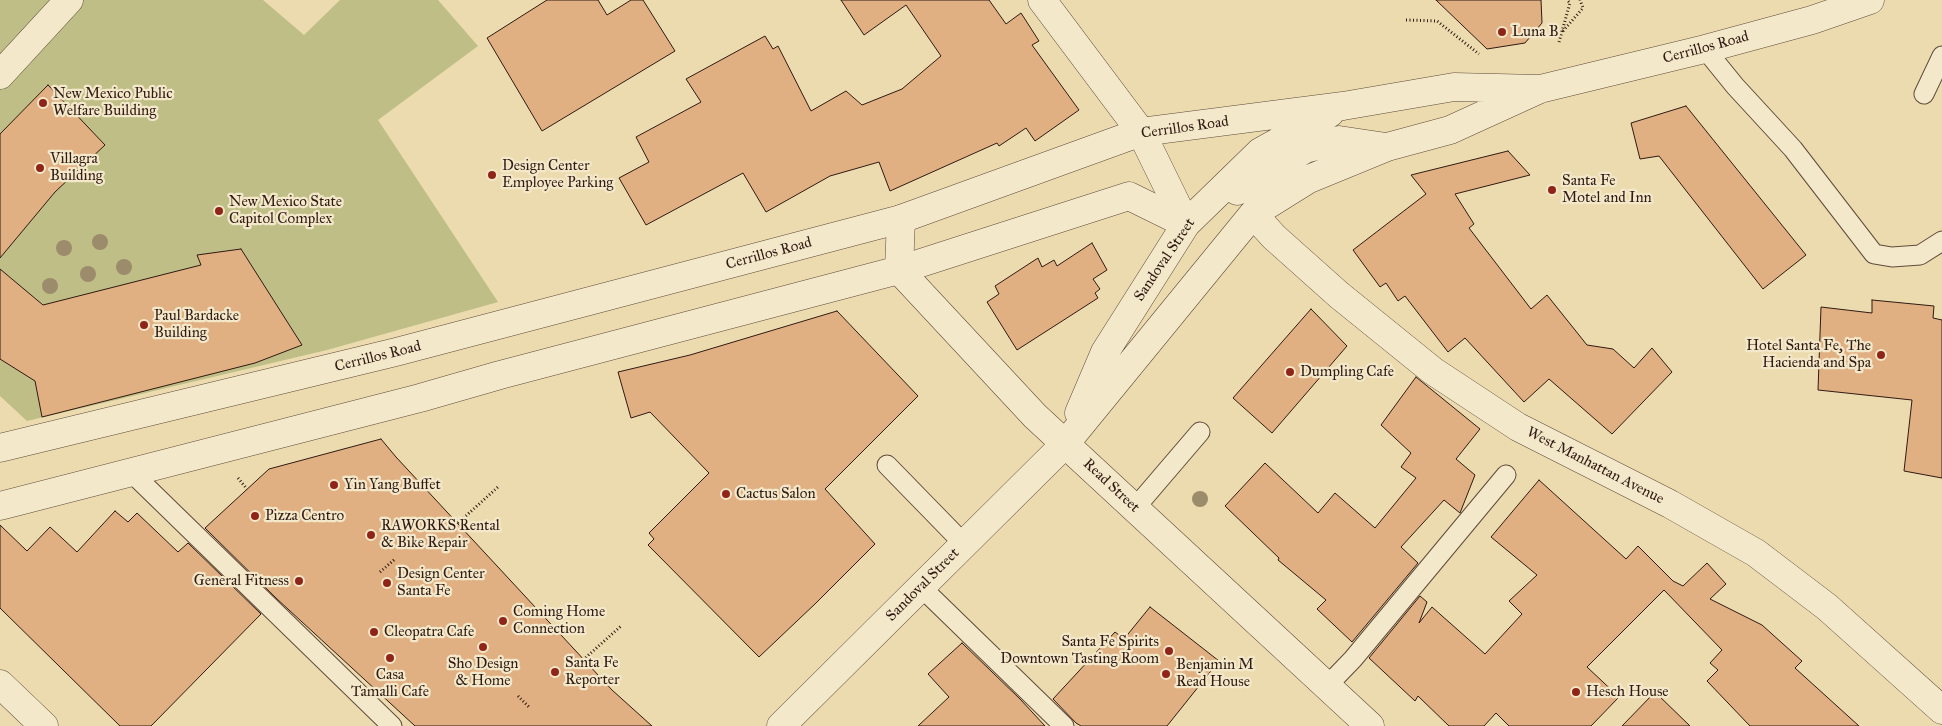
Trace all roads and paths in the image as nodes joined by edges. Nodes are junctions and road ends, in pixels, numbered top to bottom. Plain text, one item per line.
1 (69, 0) edge
2 (1042, 0) edge
3 (1567, 0) edge
4 (1580, 0) edge
5 (1870, 0) edge
6 (1406, 20) dead end
7 (1562, 32) junction
8 (1560, 42) dead end
9 (1705, 49) junction
10 (1942, 56) edge
11 (1485, 58) dead end
12 (0, 75) edge
13 (1540, 90) junction
14 (1924, 94) dead end
15 (1343, 106) junction
16 (1141, 132) junction
17 (1387, 147) junction
18 (1253, 214) junction
19 (902, 219) junction
20 (1186, 224) junction
21 (1942, 241) edge
22 (899, 270) junction
23 (1200, 432) dead end
24 (1066, 444) junction
25 (0, 448) edge
26 (887, 465) dead end
27 (132, 473) junction
28 (1506, 475) dead end
29 (498, 487) dead end
30 (0, 506) edge
31 (1135, 508) junction
32 (458, 523) dead end
33 (964, 544) junction
34 (395, 559) dead end
35 (380, 572) dead end
36 (921, 588) junction
37 (621, 626) dead end
38 (584, 660) dead end
39 (0, 684) edge
40 (1327, 686) junction
41 (518, 696) dead end
42 (530, 708) dead end
43 (1942, 710) edge
44 (44, 726) edge
45 (392, 726) edge
46 (781, 726) edge
47 (1064, 726) edge
48 (1370, 726) edge

1 - 12 street
2 - 16 street
3 - 7 path
4 - 7 path
5 - 9 street, Cerrillos Road
6 - 11 path
7 - 8 path
9 - 13 street, Cerrillos Road
9 - 21 lane
10 - 14 lane
13 - 15 street, Cerrillos Road
13 - 17 street, Cerrillos Road
15 - 16 street, Cerrillos Road
15 - 20 street, Sandoval Street
16 - 19 street, Cerrillos Road
16 - 20 street
17 - 18 street, Cerrillos Road
17 - 20 street, Cerrillos Road
18 - 24 street, Sandoval Street
18 - 43 street, West Manhattan Avenue
19 - 22 street
19 - 25 street, Cerrillos Road
20 - 22 street
20 - 24 street, Sandoval Street
22 - 24 street, Read Street
22 - 27 street
23 - 31 lane
24 - 31 street, Read Street
24 - 33 street, Sandoval Street
26 - 33 lane
27 - 30 street
27 - 45 lane
28 - 40 lane
29 - 32 path
31 - 40 street, Read Street
33 - 36 street, Sandoval Street
34 - 35 path
36 - 46 street, Sandoval Street
36 - 47 lane
37 - 38 path
39 - 44 street
40 - 48 street, Read Street
41 - 42 path

